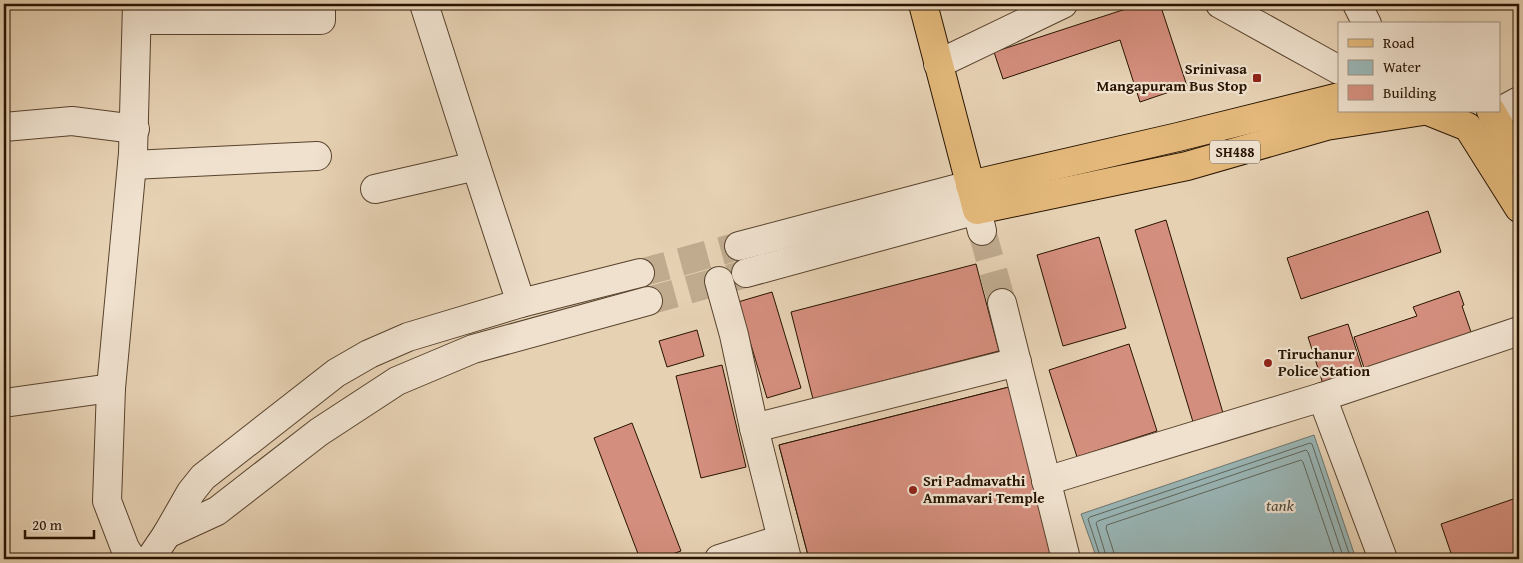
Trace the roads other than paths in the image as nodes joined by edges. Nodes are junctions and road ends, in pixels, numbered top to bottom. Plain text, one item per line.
1 (321, 4) edge
2 (424, 4) edge
3 (923, 4) edge
4 (1063, 4) edge
5 (1220, 4) edge
6 (1357, 4) edge
7 (137, 12) edge
8 (1366, 22) edge
9 (938, 64) junction
10 (1338, 69) edge
11 (1338, 97) edge
12 (1519, 100) edge
13 (1500, 109) edge
14 (1417, 112) edge
15 (1430, 112) edge
16 (1492, 113) edge
17 (4, 127) edge
18 (135, 129) junction
19 (318, 156) dead end
20 (1519, 159) edge
21 (132, 164) junction
22 (476, 166) junction
23 (375, 189) dead end
24 (1519, 208) edge
25 (976, 209) junction
26 (740, 246) tunnel mouth
27 (640, 273) tunnel mouth
28 (746, 274) tunnel mouth
29 (719, 281) dead end
30 (648, 301) tunnel mouth
31 (522, 303) junction
32 (1002, 303) tunnel mouth
33 (1519, 331) edge
34 (1017, 362) junction
35 (110, 388) junction
36 (1322, 396) junction
37 (4, 403) edge
38 (754, 428) junction
39 (1046, 481) junction
40 (167, 534) junction
41 (784, 549) edge
42 (132, 559) edge
43 (150, 559) edge
44 (719, 559) edge
45 (1066, 559) edge
46 (1383, 559) edge

1 - 7 street
2 - 22 street
3 - 9 main road
4 - 9 street
5 - 10 street
6 - 8 street
7 - 18 street
9 - 25 main road
11 - 25 main road, SH488
12 - 13 street
14 - 25 main road, SH488
15 - 24 main road
16 - 20 main road
17 - 18 street
18 - 21 street
19 - 21 street
21 - 35 street
22 - 23 street
22 - 31 street
25 - 26 street
25 - 28 street
27 - 31 street
29 - 38 street
30 - 40 street
31 - 40 street
32 - 34 street
33 - 36 street
34 - 38 street
34 - 39 street
35 - 37 street
35 - 42 street
36 - 39 street
36 - 46 street
38 - 41 street
39 - 45 street
40 - 43 street
41 - 44 street

